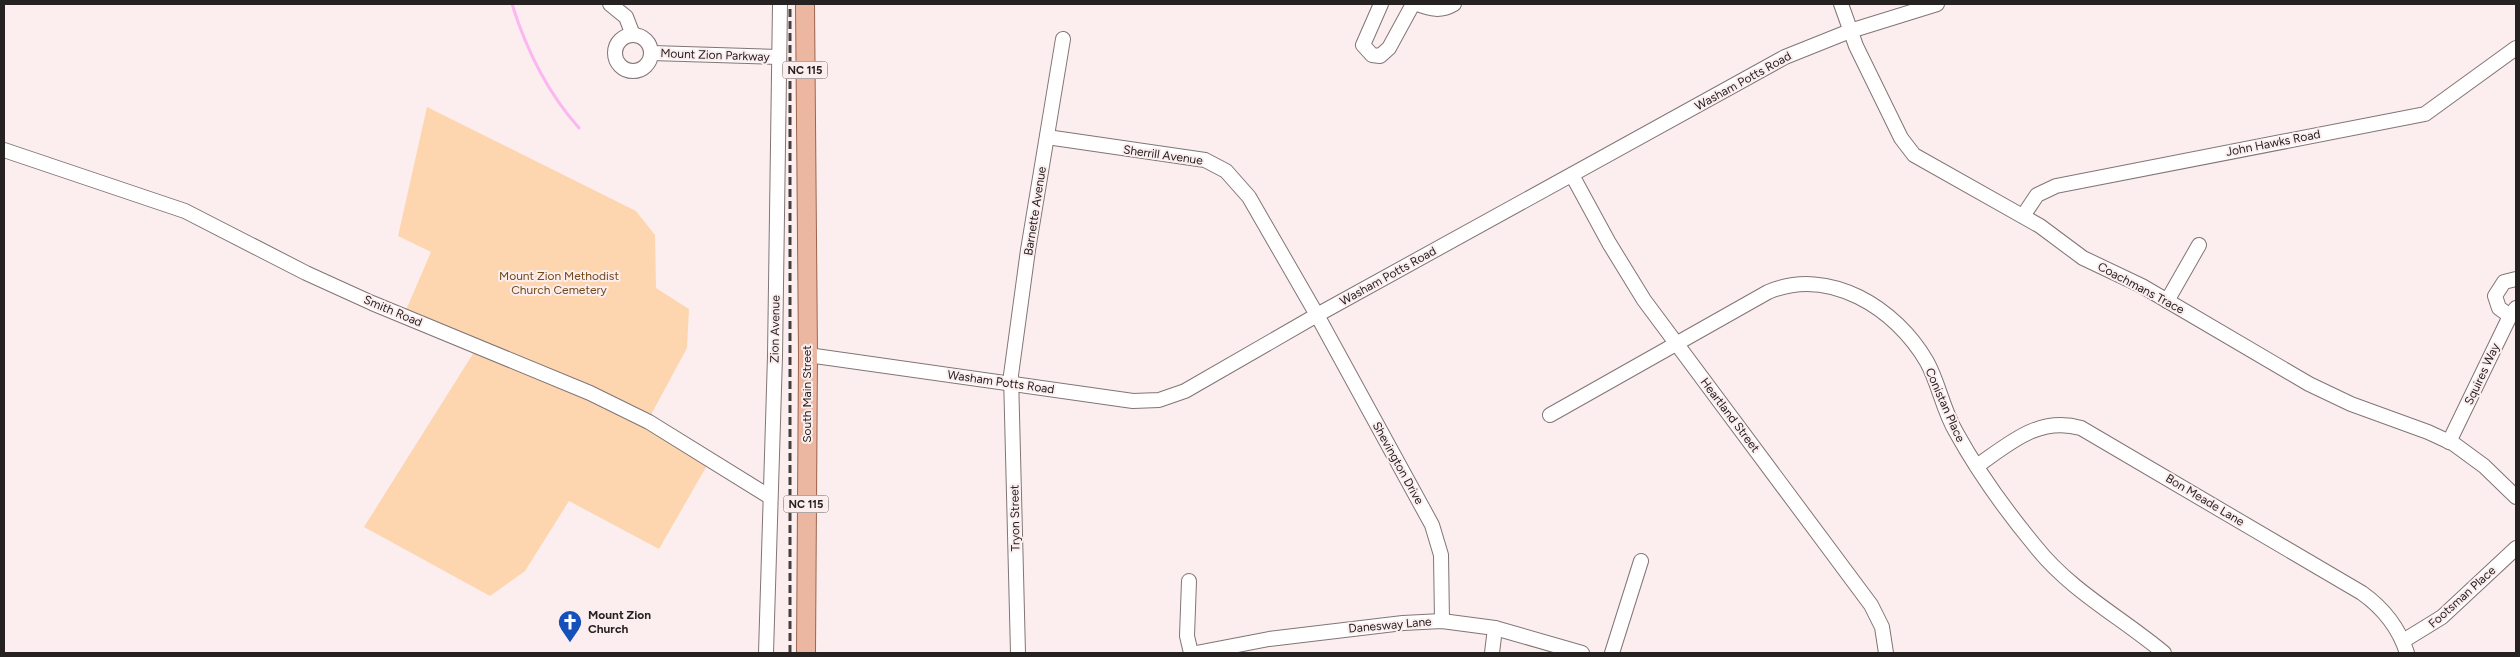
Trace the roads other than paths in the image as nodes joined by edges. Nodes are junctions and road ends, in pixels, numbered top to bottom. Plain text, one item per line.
1 (610, 4) edge
2 (780, 4) edge
3 (805, 4) edge
4 (1381, 4) edge
5 (1415, 4) edge
6 (1454, 4) edge
7 (1841, 4) edge
8 (1937, 4) edge
9 (1850, 31) junction
10 (633, 35) junction
11 (1063, 39) dead end
12 (2516, 48) edge
13 (652, 54) junction
14 (779, 57) junction
15 (1047, 137) junction
16 (4, 150) edge
17 (1572, 175) junction
18 (2023, 216) junction
19 (2200, 245) dead end
20 (2516, 279) edge
21 (2167, 301) junction
22 (2513, 312) edge
23 (1317, 315) junction
24 (1677, 343) junction
25 (808, 355) junction
26 (1012, 384) junction
27 (1550, 415) dead end
28 (2449, 442) junction
29 (1977, 466) junction
30 (770, 497) junction
31 (2516, 497) edge
32 (2516, 548) edge
33 (1641, 561) dead end
34 (1189, 581) dead end
35 (1442, 621) junction
36 (1495, 628) junction
37 (2405, 647) edge
38 (766, 653) edge
39 (806, 653) edge
40 (1018, 653) edge
41 (1191, 653) edge
42 (1196, 653) edge
43 (1492, 653) edge
44 (1582, 653) edge
45 (1612, 653) edge
46 (1886, 653) edge
47 (2164, 653) edge

1 - 10 street, Mount Zion Parkway
2 - 14 street, Zion Avenue
3 - 25 main road, South Main Street / NC 115
4 - 5 street
5 - 6 street
7 - 9 street, Coachmans Trace
8 - 9 street, Washam Potts Road
9 - 17 street, Washam Potts Road
9 - 18 street, Coachmans Trace
10 - 13 street, Mount Zion Parkway
10 - 13 street, Mount Zion Parkway
11 - 15 street, Barnette Avenue
12 - 18 street, John Hawks Road
13 - 14 street, Mount Zion Parkway
14 - 30 street, Zion Avenue
15 - 23 street, Sherrill Avenue
15 - 26 street, Barnette Avenue
16 - 30 street, Smith Road
17 - 23 street, Washam Potts Road
17 - 24 street, Heartland Street
18 - 21 street, Coachmans Trace
19 - 21 street
20 - 22 street
21 - 28 street, Coachmans Trace
22 - 28 street, Squires Way
23 - 26 street, Washam Potts Road
23 - 35 street, Shevington Drive
24 - 27 street, Conistan Place
24 - 29 street, Conistan Place
24 - 46 street, Heartland Street
25 - 26 street, Washam Potts Road
25 - 39 main road, South Main Street / NC 115
26 - 40 street, Tryon Street
28 - 31 street, Coachmans Trace
29 - 37 street, Bon Meade Lane
29 - 47 street, Conistan Place
30 - 38 street, Zion Avenue
32 - 37 street, Footsman Place
33 - 45 street
34 - 41 street
35 - 36 street, Danesway Lane
35 - 42 street, Danesway Lane
36 - 43 street
36 - 44 street, Danesway Lane

